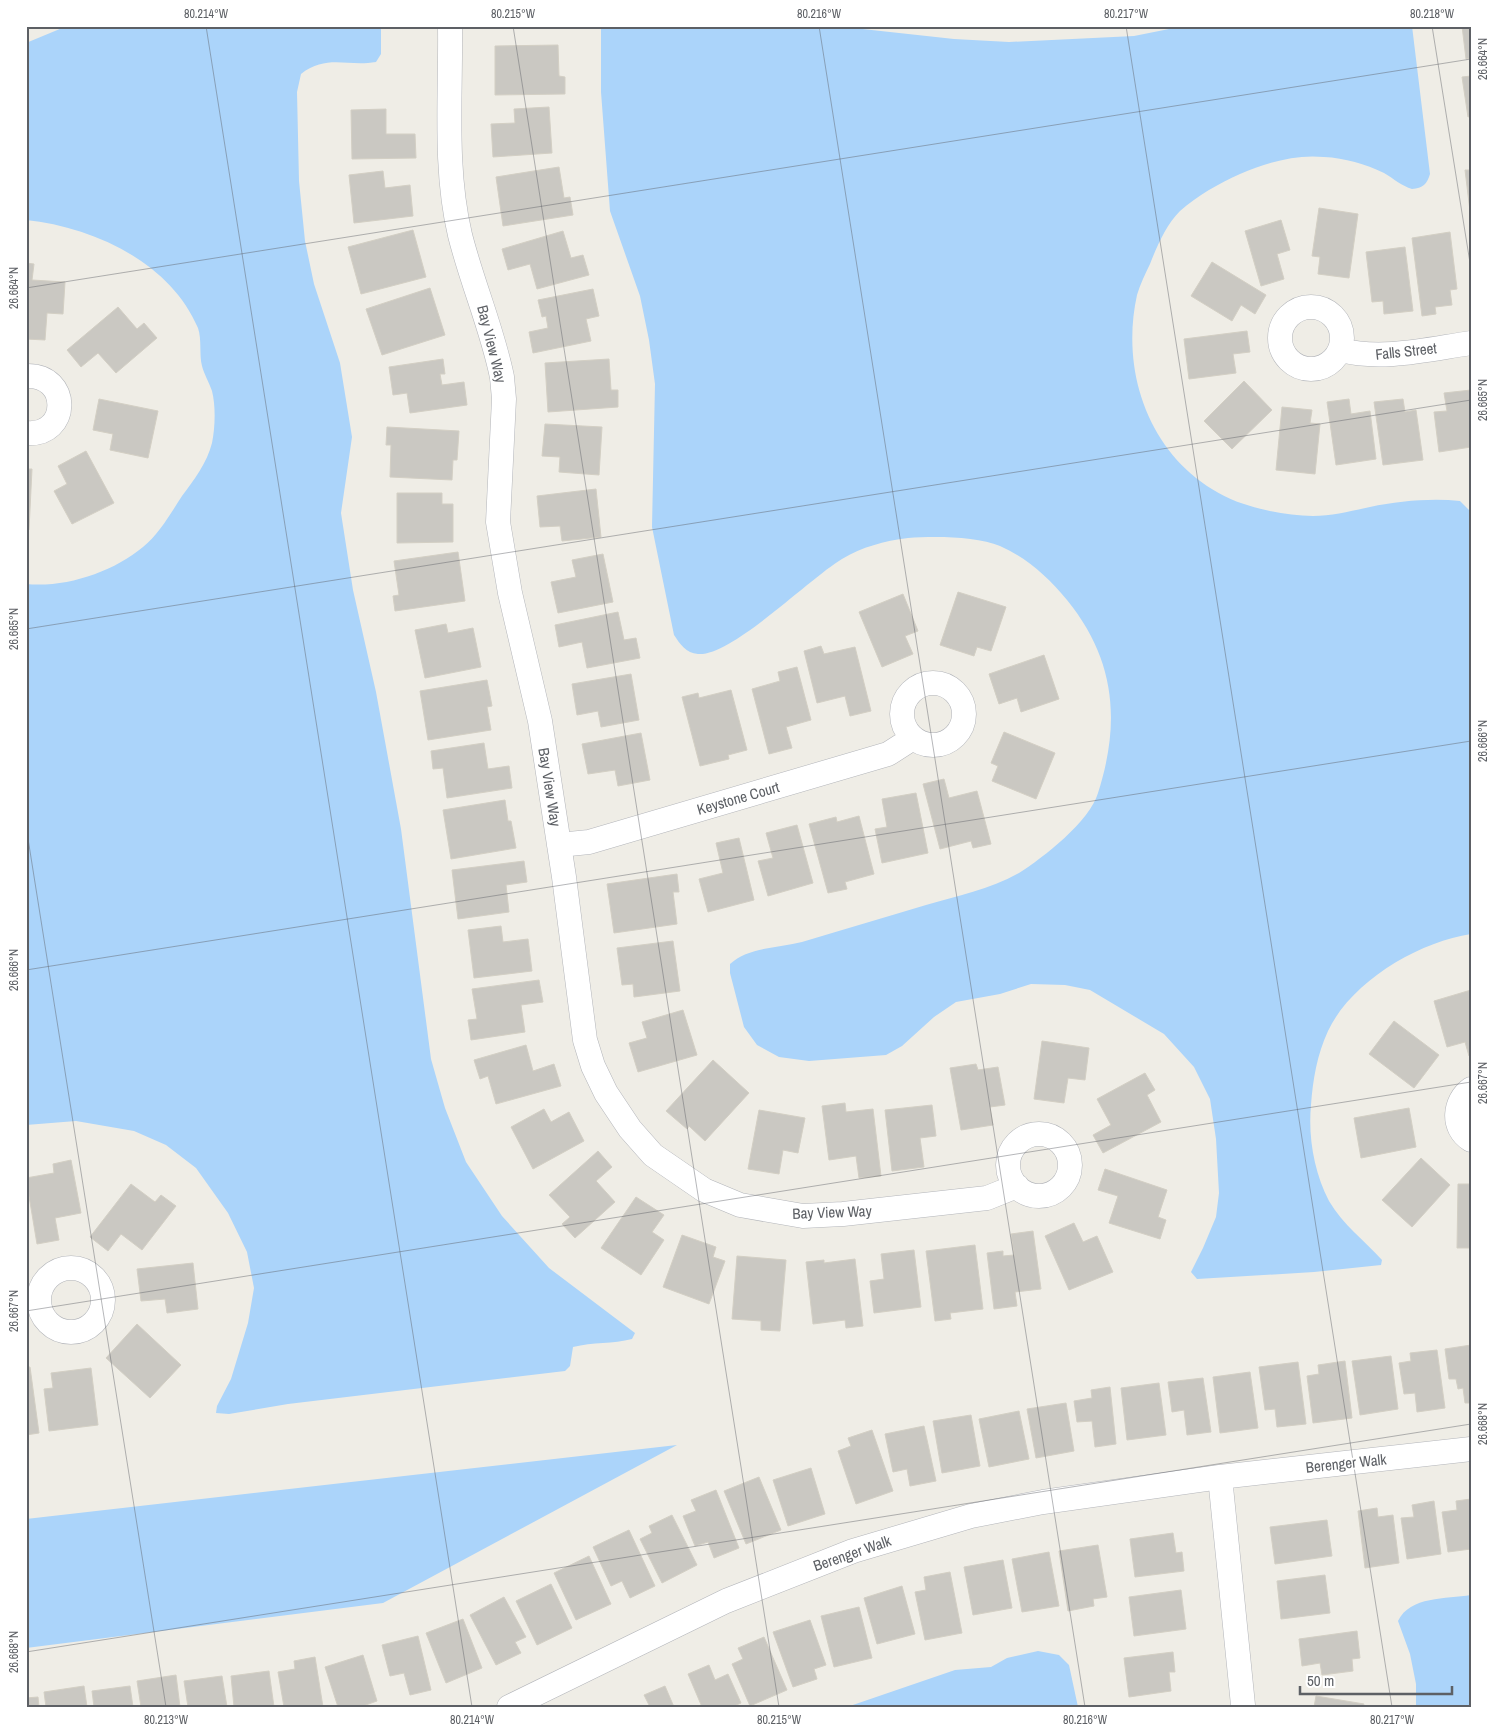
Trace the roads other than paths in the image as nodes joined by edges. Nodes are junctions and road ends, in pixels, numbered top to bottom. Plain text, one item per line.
1 (450, 26) edge
2 (1471, 344) edge
3 (1341, 350) dead end
4 (26, 376) edge
5 (26, 433) edge
6 (913, 738) dead end
7 (559, 845) junction
8 (1471, 1089) edge
9 (1471, 1140) edge
10 (1017, 1186) dead end
11 (1471, 1449) edge
12 (1220, 1477) junction
13 (1243, 1705) dead end
14 (509, 1707) edge

1 - 7 street, Bay View Way
2 - 3 street, Falls Street
4 - 5 street
6 - 7 street, Keystone Court
7 - 10 street, Bay View Way
8 - 9 street
11 - 12 street, Berenger Walk
12 - 13 street
12 - 14 street, Berenger Walk

